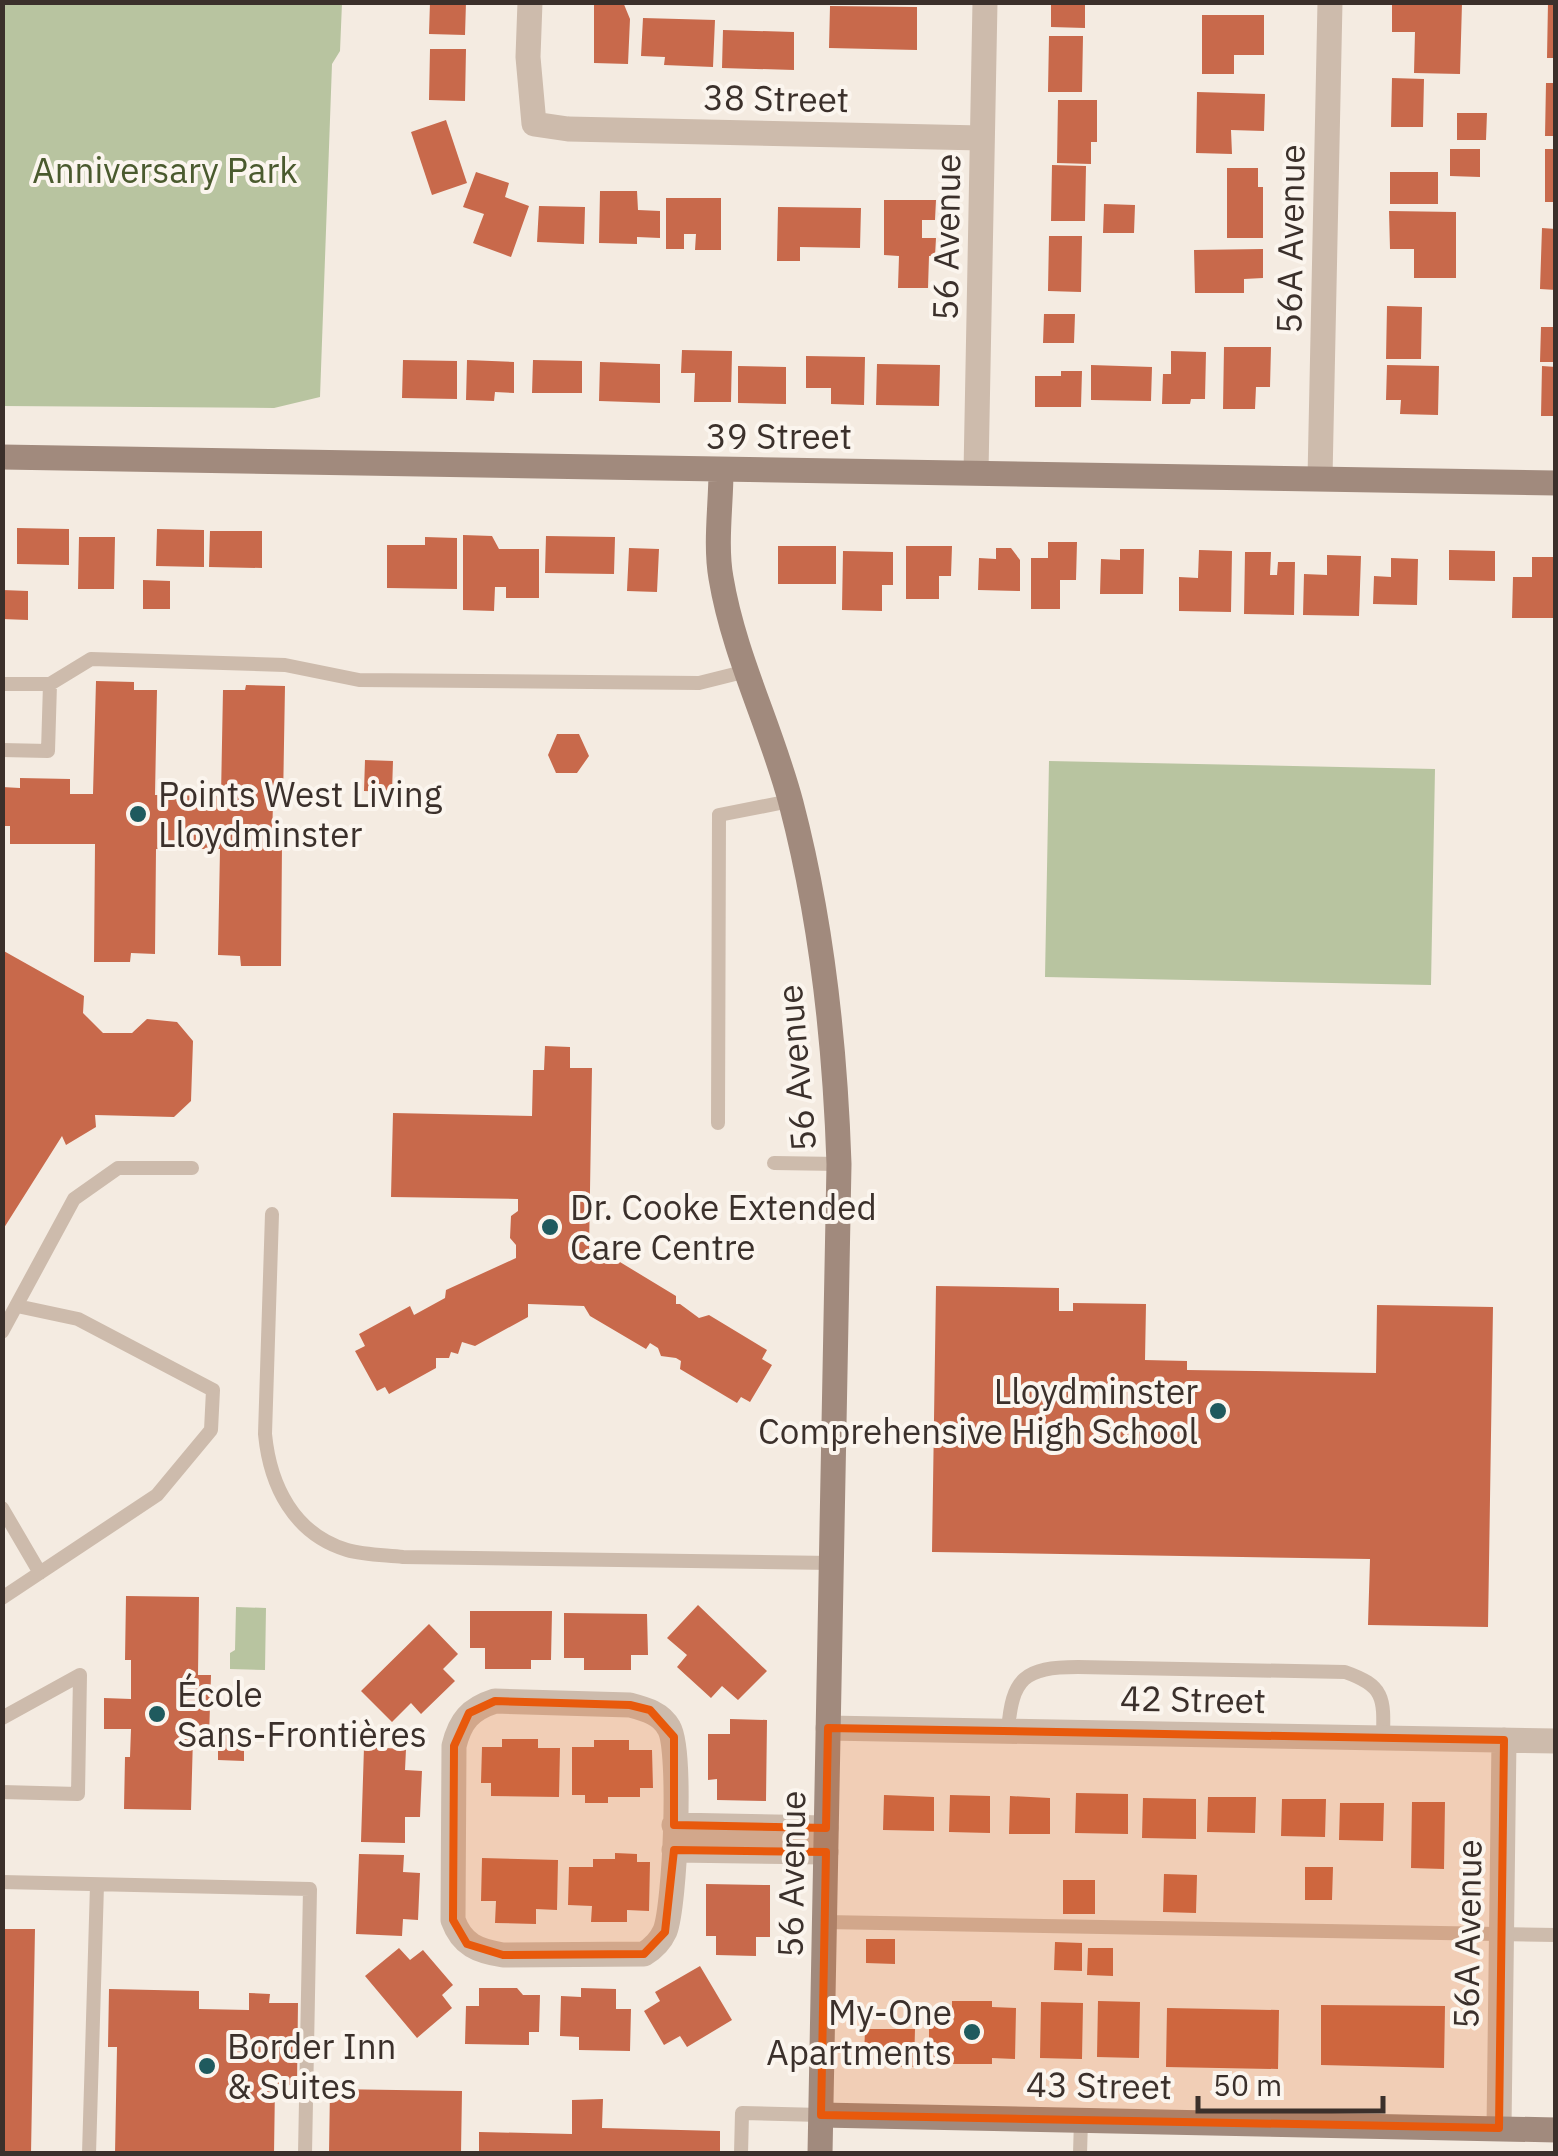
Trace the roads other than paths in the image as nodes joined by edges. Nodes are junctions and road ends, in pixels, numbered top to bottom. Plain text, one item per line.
1 (530, 2) edge
2 (985, 2) edge
3 (1330, 2) edge
4 (982, 138) junction
5 (2, 458) edge
6 (721, 471) junction
7 (976, 472) junction
8 (1320, 478) junction
9 (1556, 483) edge
10 (747, 672) junction
11 (2, 684) edge
12 (50, 684) junction
13 (2, 750) edge
14 (790, 801) junction
15 (718, 1123) dead end
16 (774, 1163) dead end
17 (839, 1164) junction
18 (192, 1168) dead end
19 (272, 1214) dead end
20 (17, 1306) junction
21 (2, 1332) edge
22 (2, 1508) edge
23 (832, 1563) junction
24 (40, 1573) junction
25 (2, 1598) edge
26 (2, 1718) edge
27 (828, 1728) junction
28 (1008, 1731) junction
29 (1383, 1738) junction
30 (1504, 1740) junction
31 (1556, 1741) edge
32 (2, 1792) edge
33 (674, 1838) junction
34 (826, 1840) junction
35 (2, 1882) edge
36 (97, 1884) junction
37 (825, 1922) junction
38 (1502, 1934) junction
39 (1556, 1935) edge
40 (821, 2114) junction
41 (1081, 2120) junction
42 (1499, 2128) junction
43 (1556, 2130) edge
44 (89, 2154) edge
45 (304, 2154) edge
46 (741, 2154) edge
47 (820, 2154) edge
48 (1080, 2154) edge

1 - 4 street, 38 Street
2 - 4 street, 56 Avenue
3 - 8 street, 56A Avenue
4 - 7 street, 56 Avenue
5 - 6 street, 39 Street
6 - 7 street, 39 Street
6 - 10 street, 56 Avenue
7 - 8 street, 39 Street
8 - 9 street, 39 Street
10 - 12 lane
10 - 14 street, 56 Avenue
11 - 12 lane
12 - 13 lane
14 - 15 lane
14 - 17 street, 56 Avenue
16 - 17 lane
17 - 23 street, 56 Avenue
18 - 20 lane
19 - 23 lane
20 - 21 lane
20 - 24 lane
22 - 24 lane
23 - 27 street, 56 Avenue
24 - 25 lane
26 - 32 lane
27 - 28 street, 42 Street
27 - 34 street, 56 Avenue
28 - 29 street, 42 Street
28 - 29 lane
29 - 30 street, 42 Street
30 - 31 street, 42 Street
30 - 38 street, 56A Avenue
33 - 33 street
33 - 34 street
34 - 37 street, 56 Avenue
35 - 36 lane
36 - 44 lane
36 - 45 lane
37 - 38 lane
37 - 40 street, 56 Avenue
38 - 39 lane
38 - 42 street, 56A Avenue
40 - 41 street, 43 Street
40 - 46 lane
40 - 47 street, 56 Avenue
41 - 42 street, 43 Street
41 - 48 lane
42 - 43 street, 43 Street

